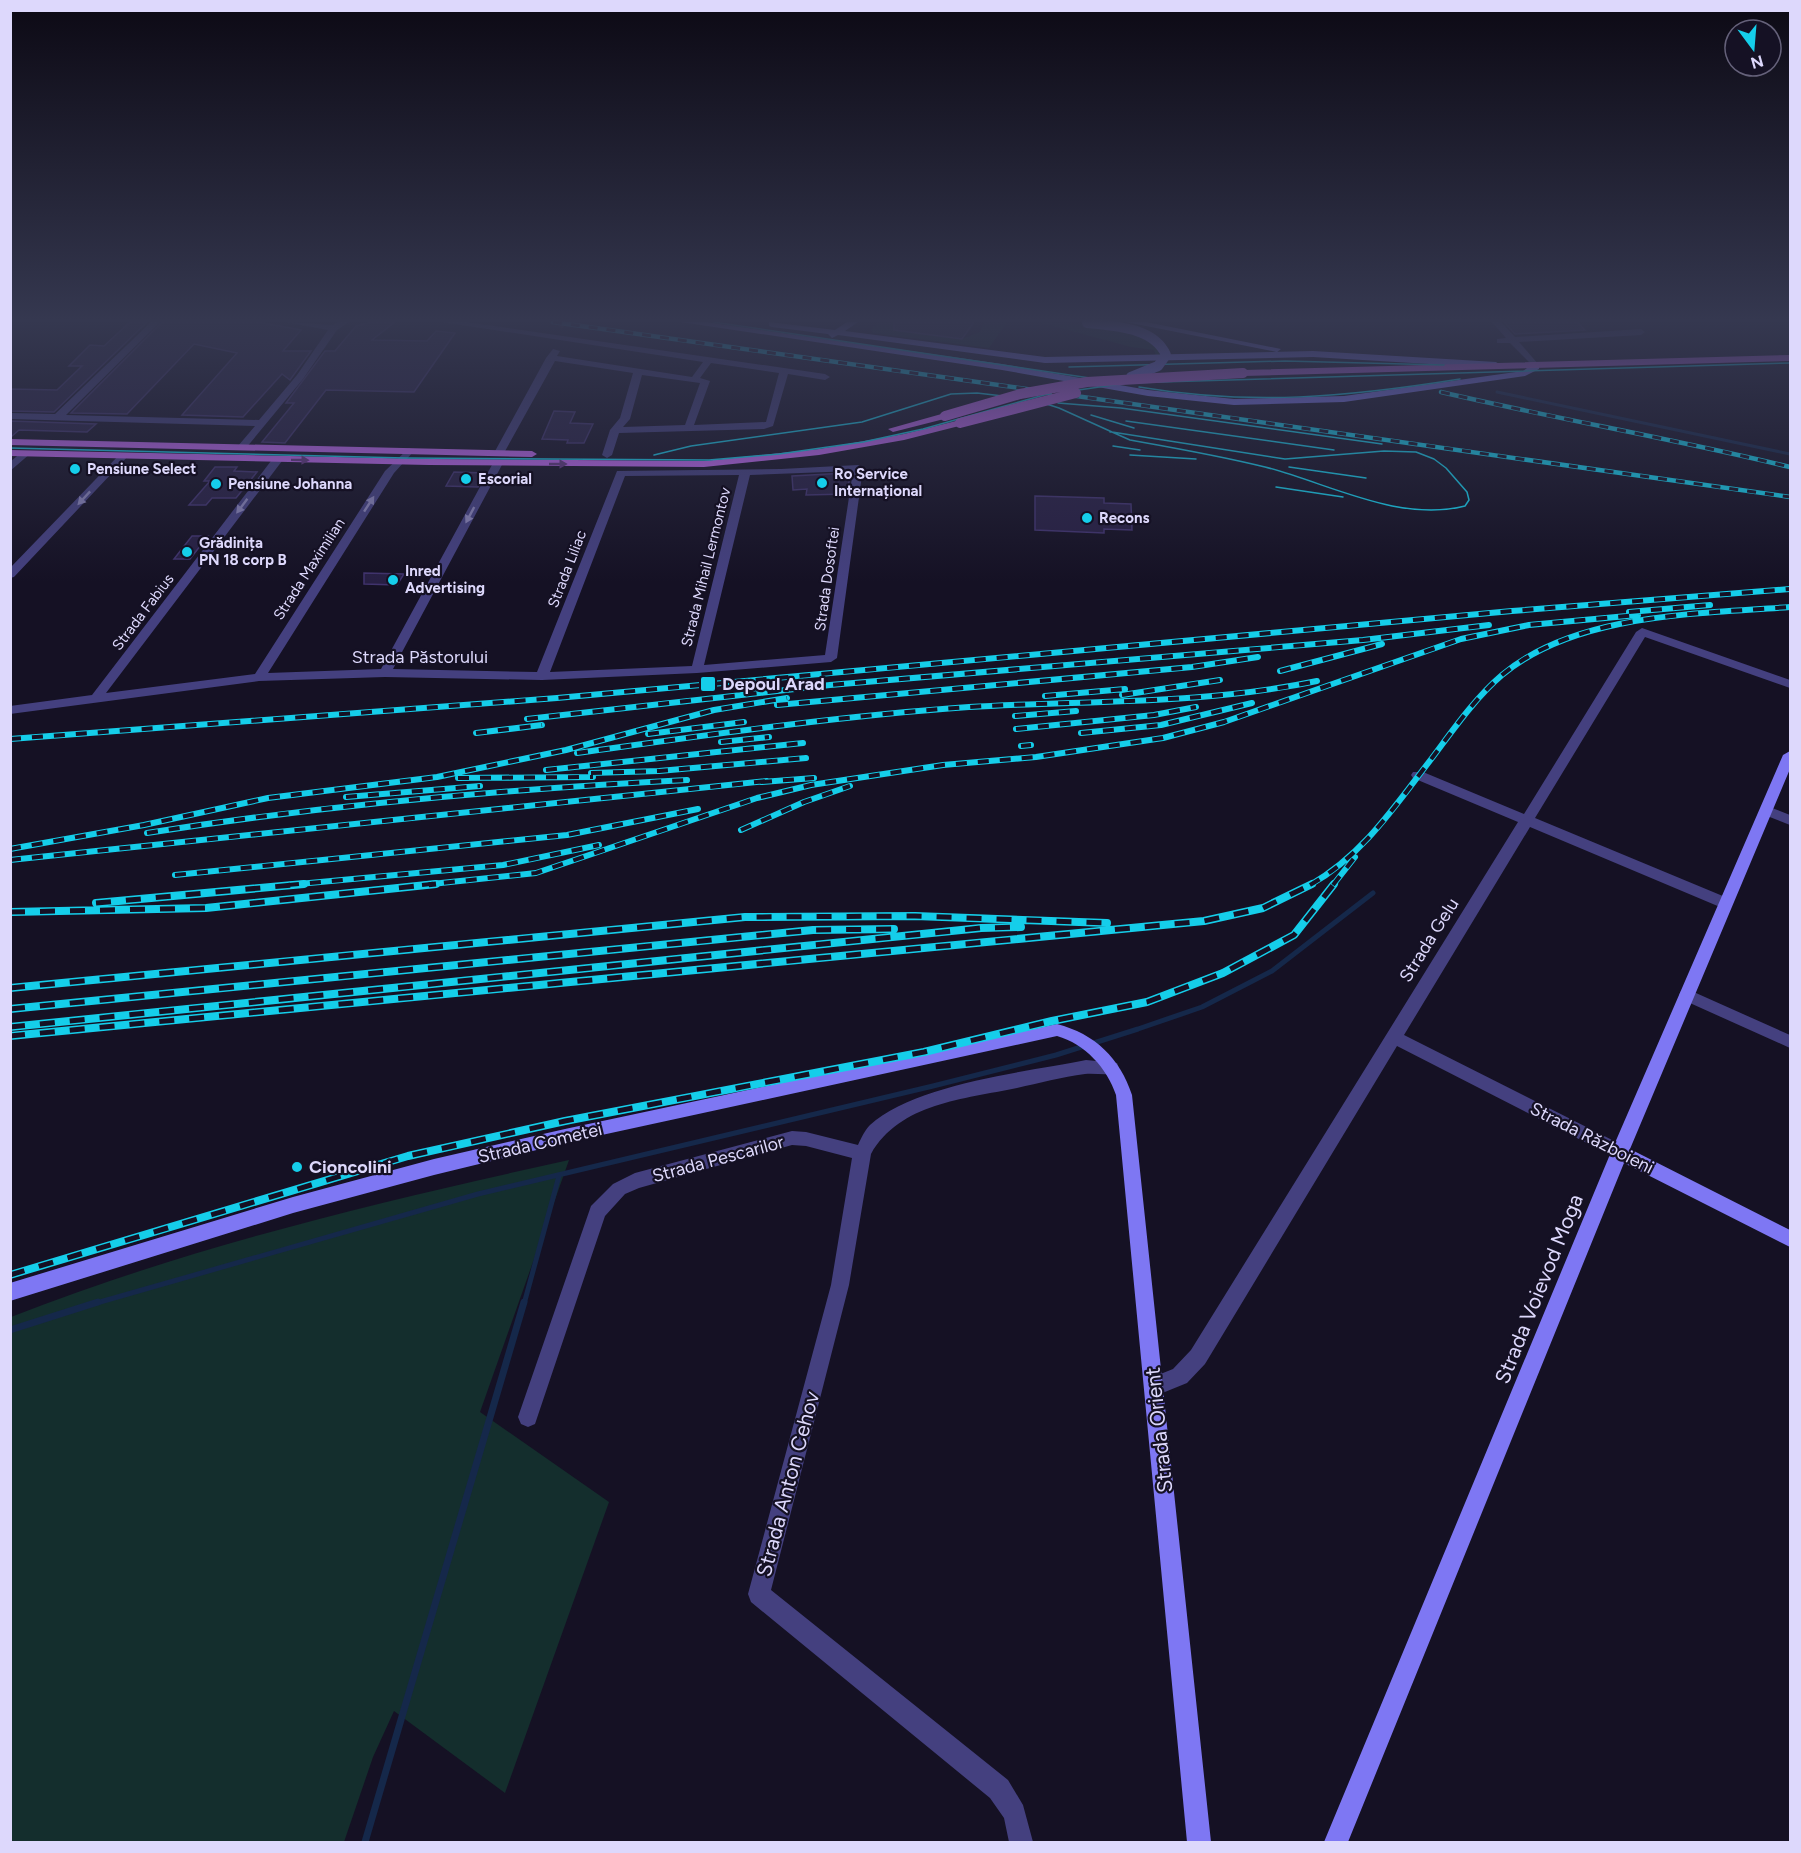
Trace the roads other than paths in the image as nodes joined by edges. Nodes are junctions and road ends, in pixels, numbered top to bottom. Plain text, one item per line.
1 (67, 408) edge
2 (273, 408) edge
3 (524, 408) edge
4 (628, 408) edge
5 (695, 408) edge
6 (774, 408) edge
7 (971, 408) edge
8 (1010, 408) edge
9 (10, 416) edge
10 (58, 417) junction
11 (261, 423) junction
12 (688, 429) junction
13 (615, 430) junction
14 (10, 442) edge
15 (243, 446) junction
16 (409, 451) junction
17 (10, 453) edge
18 (26, 453) junction
19 (124, 455) junction
20 (607, 455) junction
21 (498, 458) junction
22 (278, 459) junction
23 (401, 463) junction
24 (10, 468) edge
25 (745, 472) junction
26 (10, 576) edge
27 (831, 658) joint
28 (696, 669) junction
29 (385, 673) junction
30 (542, 676) junction
31 (259, 677) junction
32 (1791, 684) edge
33 (98, 697) junction
34 (10, 710) edge
35 (1791, 755) edge
36 (1418, 775) dead end
37 (1767, 811) junction
38 (1791, 820) edge
39 (1525, 822) junction
40 (1725, 903) junction
41 (1687, 995) junction
42 (1077, 1035) joint
43 (1393, 1036) junction
44 (1791, 1042) edge
45 (1106, 1063) junction
46 (1620, 1152) junction
47 (862, 1153) junction
48 (1791, 1239) edge
49 (10, 1292) edge
50 (1155, 1386) junction
51 (528, 1417) dead end
52 (1022, 1842) edge
53 (1199, 1842) edge
54 (1336, 1842) edge

1 - 10 street
2 - 11 street
3 - 21 street
4 - 13 street
5 - 12 street
6 - 12 street
7 - 20 main road, bridge
21 -> 8 main road, bridge
9 - 10 street
10 - 11 street
11 - 15 street
12 - 13 street
13 - 20 street
14 - 15 main road
15 - 16 main road
16 - 21 main road
16 - 23 street, Strada Maximilian
17 - 18 main road
18 - 19 main road
18 - 24 street
19 - 22 main road
19 -> 26 street
20 - 21 main road
21 - 23 main road
21 -> 29 street
22 -> 23 main road
22 -> 33 street, Strada Fabius
31 -> 23 street, Strada Maximilian
25 - 27 street, Strada Dosoftei
25 - 28 street, Strada Mihail Lermontov
25 - 30 street, Strada Liliac
27 - 28 street, Strada Păstorului
28 - 30 street, Strada Păstorului
29 - 30 street, Strada Păstorului
29 - 31 street, Strada Păstorului
31 - 33 street, Strada Păstorului
32 - 39 street, Strada Gelu
33 - 34 street, Strada Păstorului
35 - 37 street, Strada Voievod Moga
36 - 39 street
37 - 38 street
37 - 40 street, Strada Voievod Moga
39 - 40 street
39 - 43 street, Strada Gelu
40 - 41 street, Strada Voievod Moga
41 - 44 street
41 - 46 street, Strada Voievod Moga
42 - 45 street, Strada Orient
42 - 49 street, Strada Cometei
43 - 46 street, Strada Războieni
43 - 50 street, Strada Gelu
45 - 47 street
45 - 50 street, Strada Orient
46 - 48 street, Strada Războieni
46 - 54 street, Strada Voievod Moga
47 - 51 street, Strada Pescarilor
47 - 52 street, Strada Anton Cehov
50 - 53 street, Strada Orient

